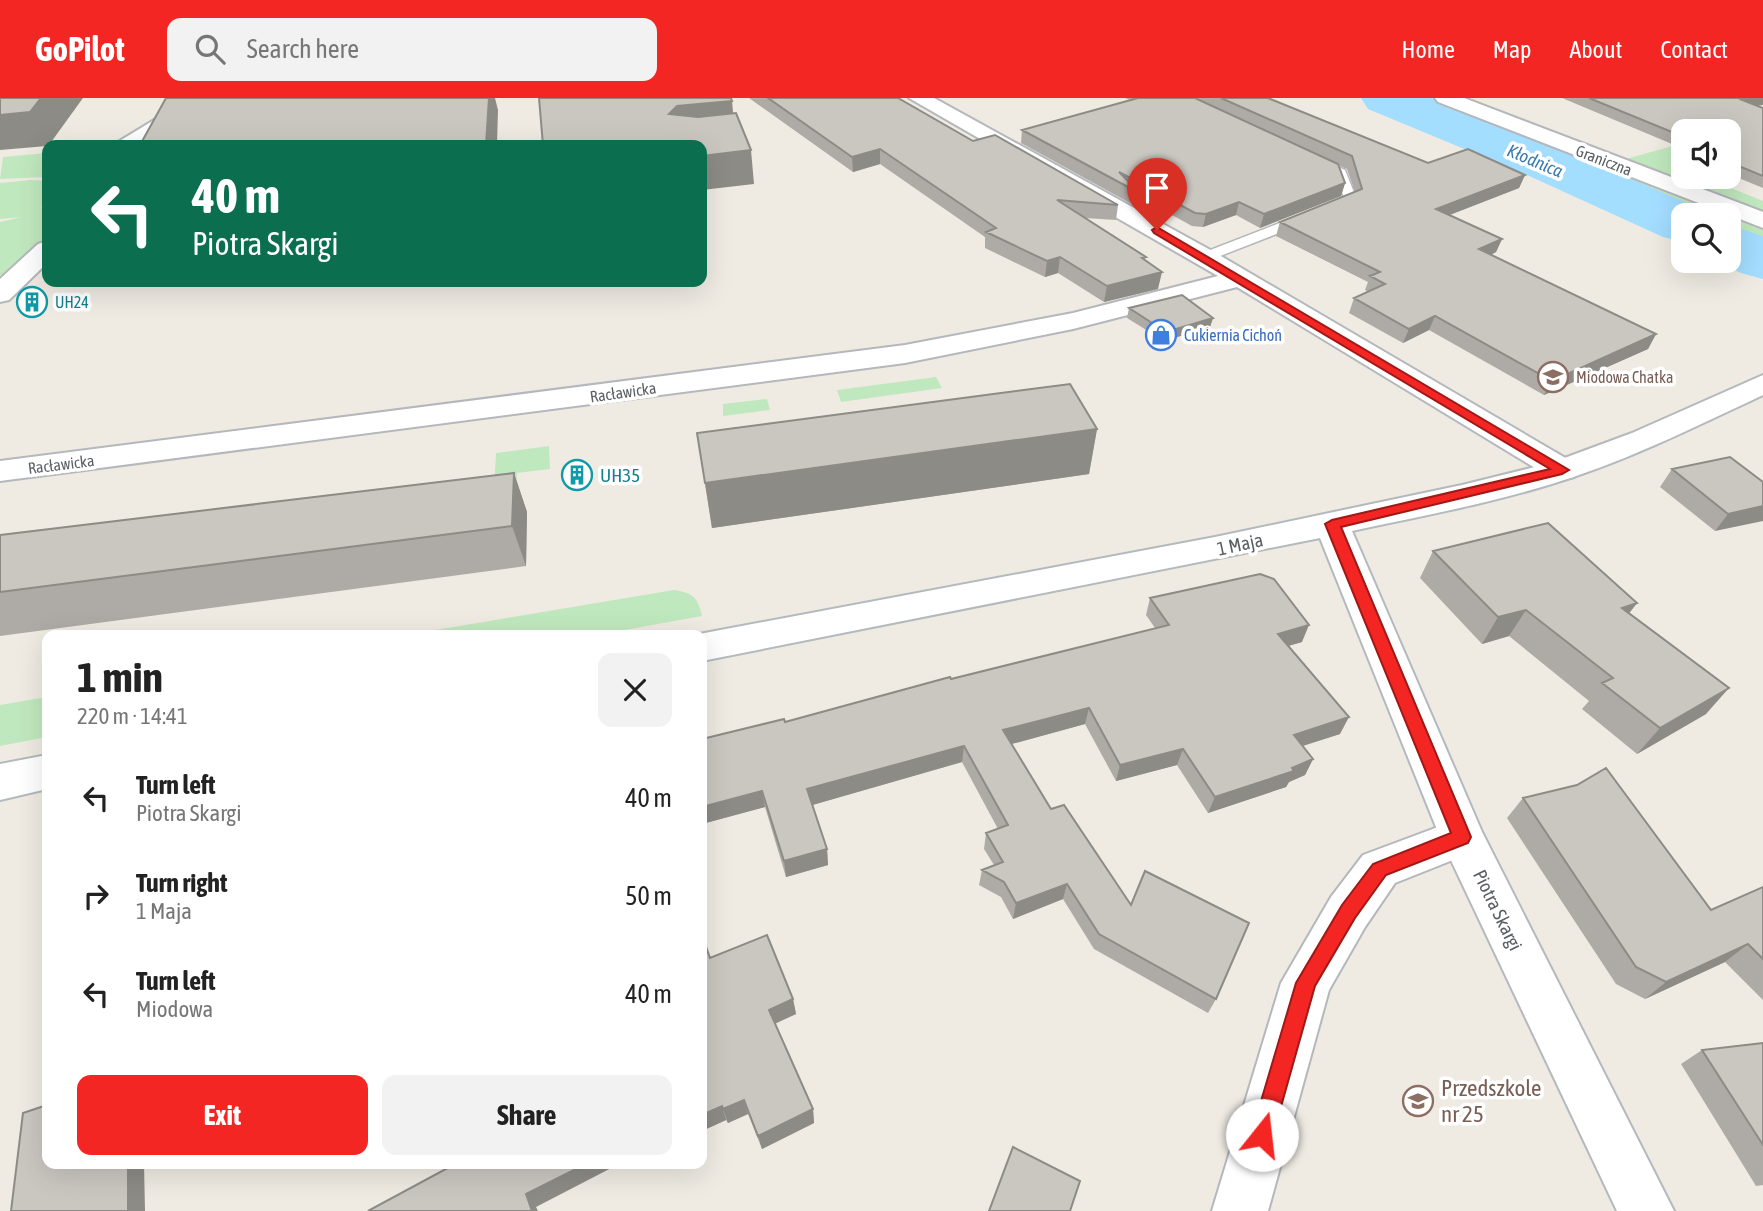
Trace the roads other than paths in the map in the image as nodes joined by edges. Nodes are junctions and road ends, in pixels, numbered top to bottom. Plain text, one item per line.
1 (919, 98) edge
2 (1445, 98) edge
3 (218, 112) edge
4 (134, 140) edge
5 (1303, 155) edge
6 (1763, 221) edge
7 (42, 254) edge
8 (1205, 257) junction
9 (1240, 278) junction
10 (0, 295) edge
11 (1759, 391) edge
12 (1562, 470) junction
13 (0, 471) edge
14 (1332, 524) junction
15 (707, 646) edge
16 (42, 773) edge
17 (0, 782) edge
18 (1462, 837) junction
19 (1240, 1211) edge
20 (1646, 1211) edge

1 - 8 street
2 - 6 street, Graniczna
3 - 4 street
5 - 8 lane
7 - 10 street
8 - 9 street
9 - 12 street
9 - 13 street, Racławicka
11 - 12 street, 1 Maja
12 - 14 street, 1 Maja
14 - 15 street, 1 Maja
14 - 18 street, Piotra Skargi
16 - 17 street
18 - 19 street
18 - 20 street, Piotra Skargi

